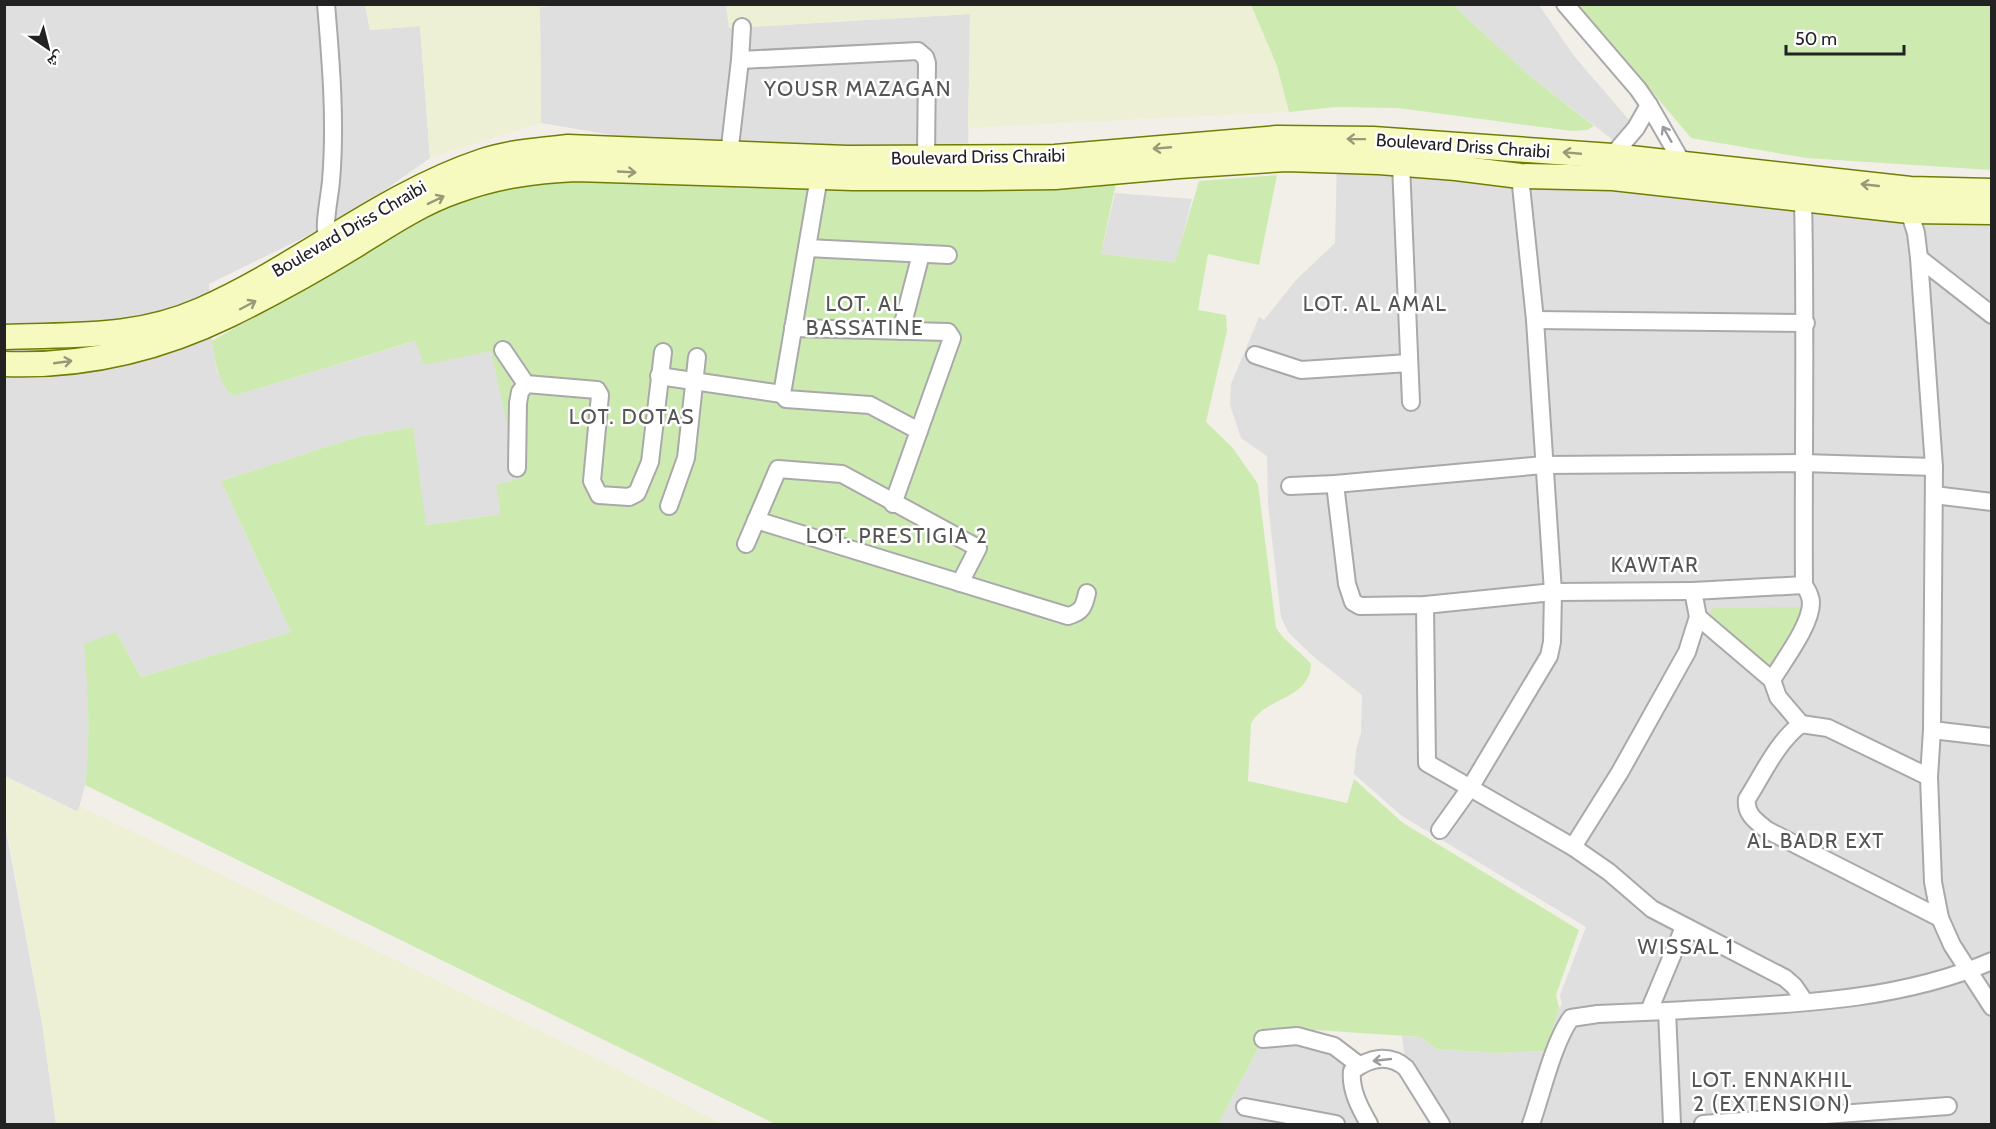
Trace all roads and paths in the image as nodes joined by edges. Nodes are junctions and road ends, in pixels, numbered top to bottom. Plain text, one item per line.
1 (326, 4) edge
2 (1565, 4) edge
3 (742, 27) dead end
4 (740, 60) junction
5 (1649, 105) junction
6 (729, 154) junction
7 (1612, 156) junction
8 (926, 158) junction
9 (1101, 164) junction
10 (1401, 164) junction
11 (1683, 164) junction
12 (1055, 167) junction
13 (1520, 176) junction
14 (819, 177) junction
15 (1992, 191) edge
16 (1803, 199) junction
17 (1918, 207) junction
18 (1992, 212) edge
19 (368, 226) junction
20 (328, 241) junction
21 (807, 248) junction
22 (921, 254) junction
23 (948, 255) dead end
24 (1919, 258) junction
25 (1992, 315) edge
26 (1535, 320) junction
27 (1806, 322) junction
28 (793, 328) junction
29 (902, 331) junction
30 (4, 337) edge
31 (503, 350) dead end
32 (663, 352) dead end
33 (1256, 355) dead end
34 (697, 357) dead end
35 (1409, 363) junction
36 (4, 364) edge
37 (659, 376) junction
38 (694, 380) junction
39 (526, 384) junction
40 (782, 394) junction
41 (1411, 402) dead end
42 (919, 431) junction
43 (1803, 462) junction
44 (1544, 465) junction
45 (1934, 467) junction
46 (517, 468) dead end
47 (1335, 484) junction
48 (1290, 486) dead end
49 (1935, 495) junction
50 (1992, 502) edge
51 (893, 504) junction
52 (669, 506) dead end
53 (756, 520) junction
54 (746, 544) dead end
55 (960, 583) junction
56 (1804, 585) junction
57 (1693, 591) junction
58 (1553, 592) junction
59 (1087, 593) dead end
60 (1425, 605) junction
61 (1698, 617) junction
62 (1772, 680) junction
63 (1801, 724) junction
64 (1932, 730) junction
65 (1992, 737) edge
66 (1929, 777) junction
67 (1470, 788) junction
68 (1440, 830) dead end
69 (1573, 847) junction
70 (1940, 918) junction
71 (1684, 927) junction
72 (1992, 961) edge
73 (1969, 971) junction
74 (1804, 1002) junction
75 (1992, 1007) edge
76 (1649, 1011) junction
77 (1667, 1011) junction
78 (1263, 1039) dead end
79 (1359, 1065) junction
80 (1948, 1106) dead end
81 (1245, 1107) dead end
82 (1336, 1125) edge
83 (1369, 1125) edge
84 (1442, 1125) edge
85 (1531, 1125) edge
86 (1672, 1125) edge
87 (1704, 1125) edge

1 - 20 street
2 - 5 street
3 - 4 street
4 - 6 street
4 - 8 street
5 - 7 street
11 -> 5 street
6 - 8 main road, Boulevard Driss Chraibi
6 - 19 main road, Boulevard Driss Chraibi
7 -> 9 main road, Boulevard Driss Chraibi
7 - 11 main road, Boulevard Driss Chraibi
8 - 12 main road, Boulevard Driss Chraibi
9 - 10 main road, Boulevard Driss Chraibi
9 - 12 main road, Boulevard Driss Chraibi
10 - 13 main road, Boulevard Driss Chraibi
10 - 35 street
17 -> 11 main road, Boulevard Driss Chraibi
12 - 14 main road, Boulevard Driss Chraibi
13 - 16 main road, Boulevard Driss Chraibi
13 - 26 street
19 -> 14 main road, Boulevard Driss Chraibi
14 - 21 street
15 - 17 main road, Boulevard Driss Chraibi
16 - 17 main road, Boulevard Driss Chraibi
16 - 27 street
17 - 18 main road, Boulevard Driss Chraibi
17 - 24 street
19 - 20 main road, Boulevard Driss Chraibi
36 -> 19 main road, Boulevard Driss Chraibi
20 - 30 main road, Boulevard Driss Chraibi
21 - 22 street
21 - 28 street
22 - 23 street
22 - 29 street
24 - 25 street
24 - 45 street
26 - 27 street
26 - 44 street
27 - 43 street
28 - 29 street
28 - 40 street
29 - 42 street
31 - 39 street
32 - 37 street
33 - 35 street
34 - 38 street
35 - 41 street
37 - 38 street
37 - 39 street
38 - 40 street
38 - 52 street
39 - 46 street
40 - 42 street
42 - 51 street
43 - 44 street
43 - 45 street
43 - 56 street
44 - 47 street
44 - 58 street
45 - 49 street
47 - 48 street
47 - 60 street
49 - 50 street
49 - 64 street
51 - 53 street
51 - 55 street
53 - 54 street
53 - 55 street
55 - 59 street
56 - 57 street
56 - 62 street
57 - 58 street
57 - 61 street
58 - 60 street
58 - 67 street
60 - 67 street
61 - 62 street
61 - 69 street
62 - 63 street
63 - 66 street
63 - 70 street
64 - 65 street
64 - 66 street
66 - 70 street
67 - 68 street
67 - 69 street
69 - 71 street
70 - 73 street
71 - 74 street
71 - 76 street
72 - 73 street
73 - 74 street
73 - 75 street
74 - 77 street
76 - 77 street
76 - 85 street
77 - 86 street
78 - 79 street
79 - 83 street
84 -> 79 street
80 - 87 street
81 - 82 street

